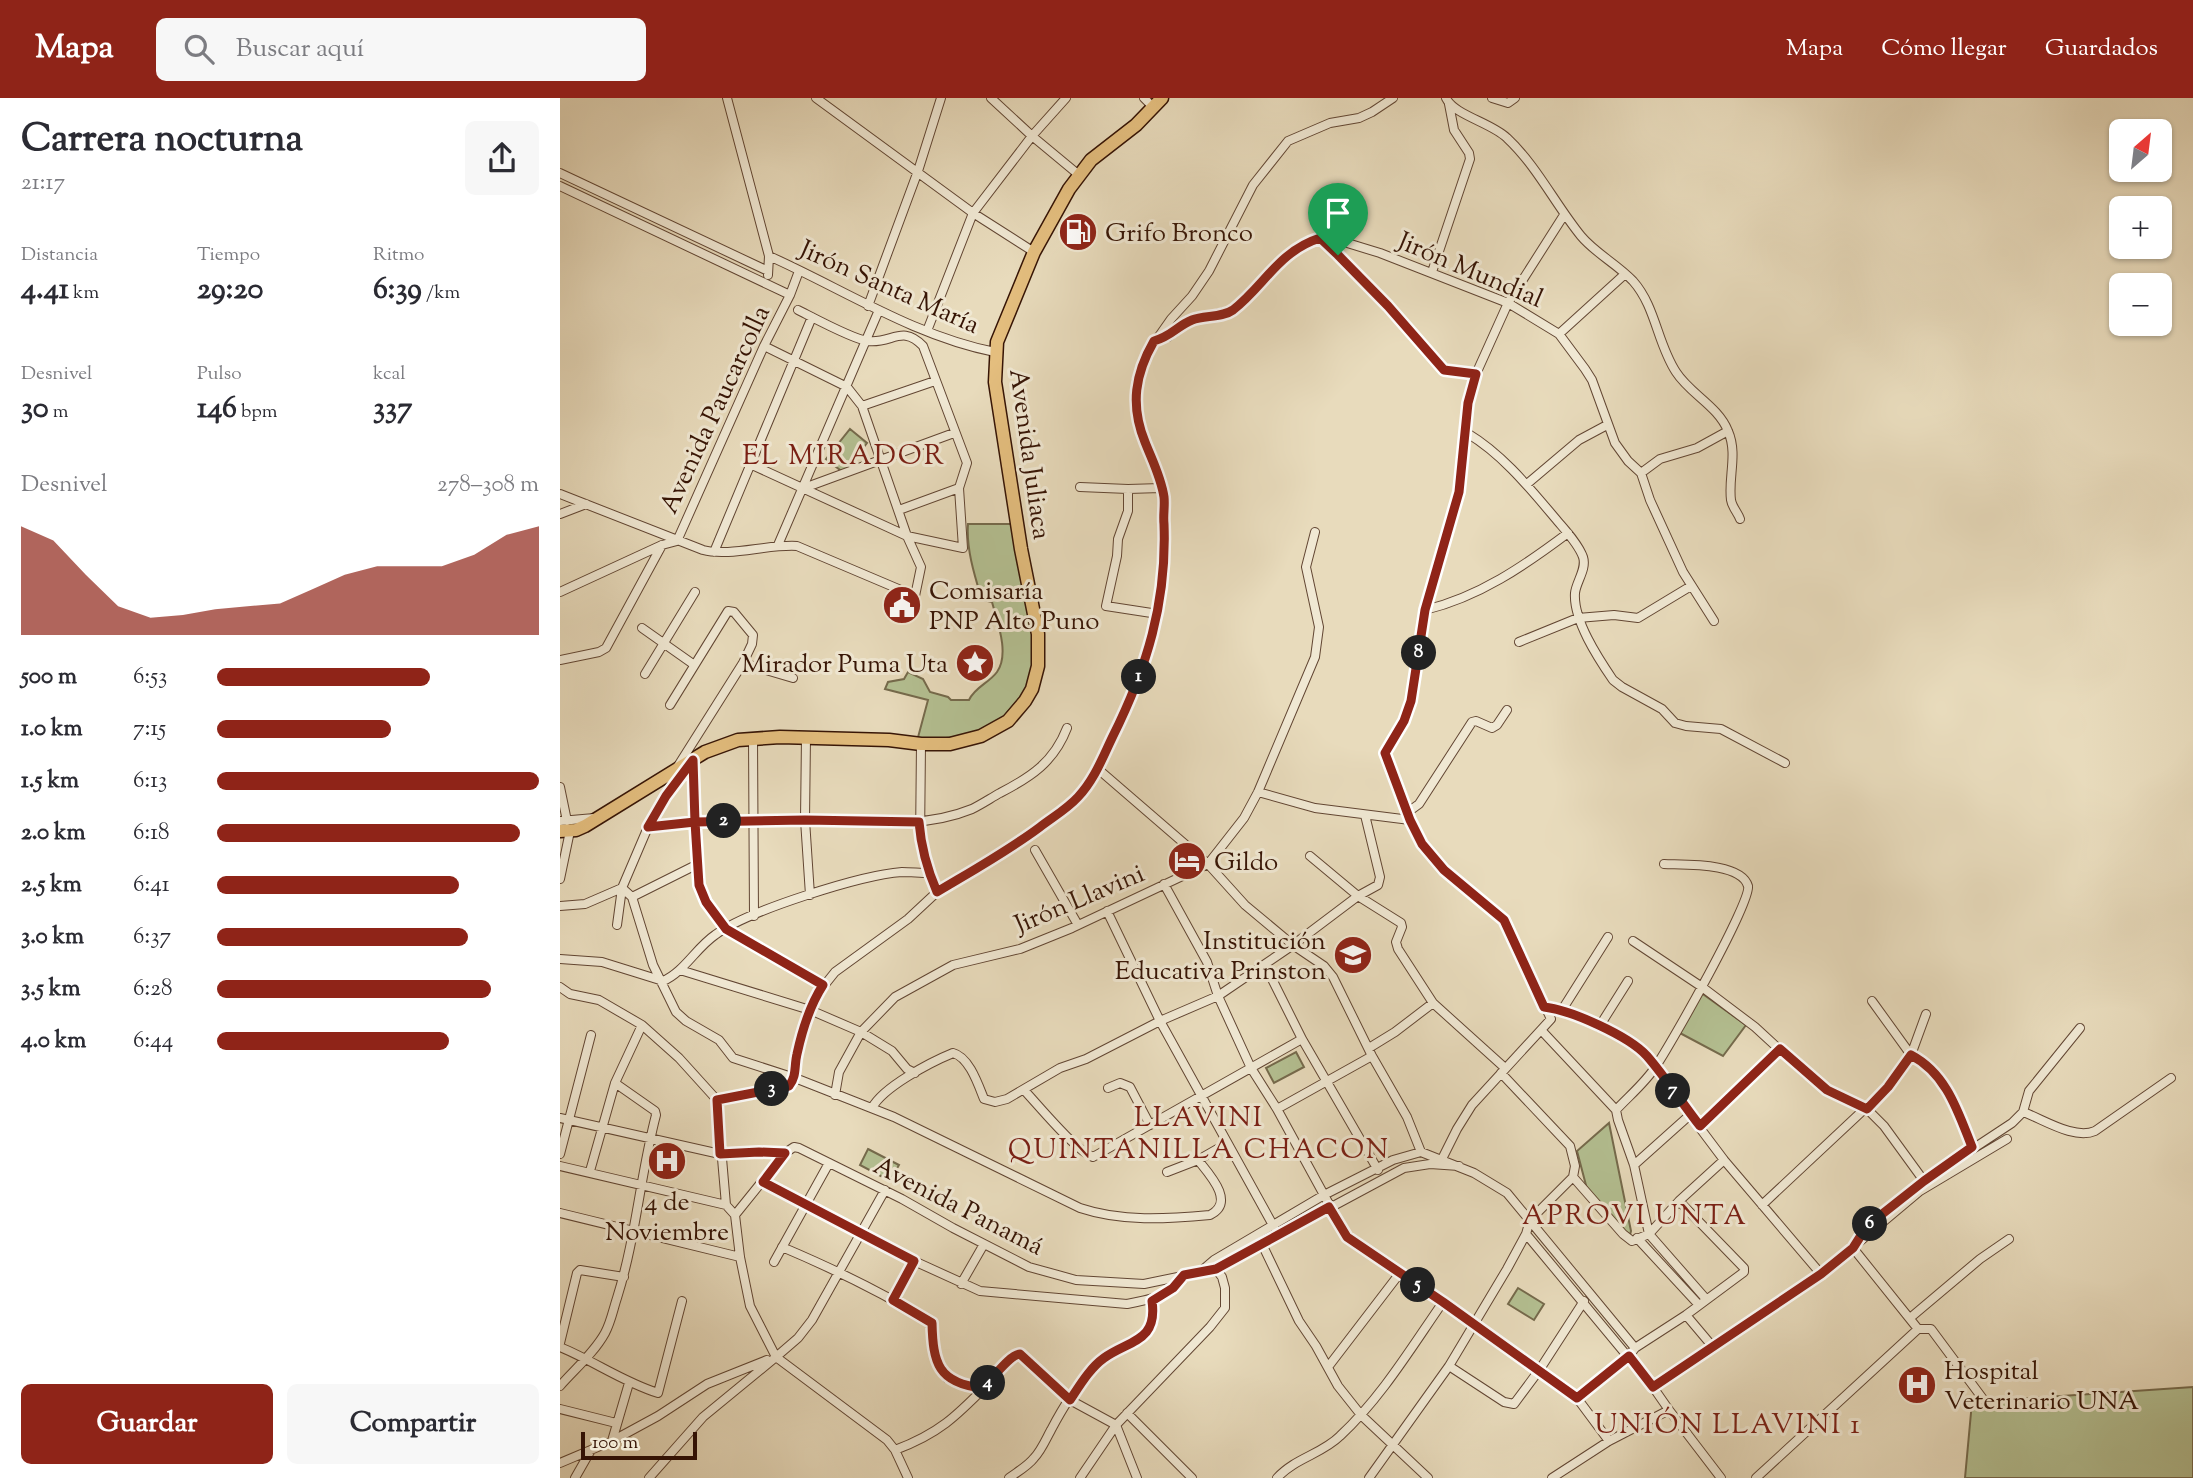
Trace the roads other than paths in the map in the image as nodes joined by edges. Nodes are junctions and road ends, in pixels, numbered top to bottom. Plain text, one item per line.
1 (727, 98) edge
2 (816, 98) edge
3 (941, 98) edge
4 (991, 98) edge
5 (1066, 98) edge
6 (1144, 98) edge
7 (1393, 98) edge
8 (1492, 98) edge
9 (1515, 98) edge
10 (1448, 101) edge
11 (1158, 103) edge
12 (1032, 136) junction
13 (918, 171) junction
14 (560, 173) edge
15 (1079, 175) junction
16 (560, 186) edge
17 (973, 213) junction
18 (1564, 215) junction
19 (1320, 238) junction
20 (1034, 252) junction
21 (769, 256) junction
22 (768, 271) junction
23 (799, 271) junction
24 (1432, 272) junction
25 (1625, 274) junction
26 (768, 284) junction
27 (790, 295) junction
28 (1508, 303) junction
29 (869, 306) junction
30 (798, 310) dead end
31 (879, 310) junction
32 (812, 317) junction
33 (927, 331) junction
34 (1559, 334) junction
35 (866, 341) junction
36 (1154, 341) junction
37 (764, 346) junction
38 (995, 352) junction
39 (795, 362) junction
40 (1476, 374) junction
41 (935, 381) junction
42 (847, 387) junction
43 (862, 406) junction
44 (1607, 425) junction
45 (1728, 430) junction
46 (954, 433) junction
47 (1466, 433) junction
48 (882, 460) junction
49 (750, 464) junction
50 (1641, 472) junction
51 (1527, 484) junction
52 (803, 487) junction
53 (1080, 487) dead end
54 (959, 488) junction
55 (1161, 488) junction
56 (1128, 489) junction
57 (560, 494) edge
58 (586, 504) junction
59 (899, 509) junction
60 (560, 514) edge
61 (1740, 519) dead end
62 (1315, 532) dead end
63 (1568, 533) junction
64 (907, 536) junction
65 (677, 541) junction
66 (662, 545) junction
67 (778, 545) junction
68 (714, 552) junction
69 (1691, 586) junction
70 (560, 592) edge
71 (695, 592) dead end
72 (1425, 610) junction
73 (1158, 614) junction
74 (1578, 618) junction
75 (1714, 621) dead end
76 (642, 628) dead end
77 (1519, 642) dead end
78 (663, 643) junction
79 (560, 660) edge
80 (743, 663) junction
81 (694, 664) junction
82 (645, 674) dead end
83 (793, 678) dead end
84 (670, 705) dead end
85 (1507, 710) dead end
86 (1067, 728) dead end
87 (806, 737) junction
88 (752, 738) junction
89 (921, 744) junction
90 (693, 760) junction
91 (1785, 762) dead end
92 (1098, 769) junction
93 (674, 773) junction
94 (560, 787) edge
95 (1258, 792) junction
96 (1365, 815) junction
97 (1409, 816) junction
98 (752, 820) junction
99 (805, 820) junction
100 (695, 822) junction
101 (919, 822) junction
102 (564, 826) edge
103 (648, 827) junction
104 (1035, 850) dead end
105 (1310, 856) dead end
106 (698, 864) junction
107 (1208, 864) junction
108 (1664, 864) dead end
109 (929, 873) junction
110 (560, 879) edge
111 (1164, 884) junction
112 (622, 888) junction
113 (937, 892) junction
114 (810, 895) junction
115 (1358, 896) junction
116 (632, 897) junction
117 (560, 906) edge
118 (1107, 911) junction
119 (754, 916) junction
120 (617, 925) dead end
121 (1078, 925) junction
122 (726, 929) junction
123 (1608, 937) dead end
124 (1633, 941) dead end
125 (1293, 945) junction
126 (560, 959) edge
127 (1265, 965) junction
128 (680, 970) junction
129 (663, 981) junction
130 (1628, 981) dead end
131 (823, 985) junction
132 (560, 987) edge
133 (1702, 987) junction
134 (1219, 996) junction
135 (1872, 1001) dead end
136 (1433, 1003) junction
137 (1544, 1007) junction
138 (810, 1010) junction
139 (1562, 1010) junction
140 (1926, 1014) dead end
141 (1160, 1021) junction
142 (642, 1025) junction
143 (1599, 1027) junction
144 (2080, 1028) dead end
145 (1542, 1031) junction
146 (861, 1032) junction
147 (591, 1035) dead end
148 (1302, 1039) junction
149 (1780, 1049) junction
150 (1370, 1052) junction
151 (1911, 1055) junction
152 (1251, 1068) junction
153 (1656, 1068) junction
154 (1503, 1071) junction
155 (915, 1073) junction
156 (795, 1078) junction
157 (2171, 1078) dead end
158 (615, 1083) junction
159 (1327, 1083) junction
160 (1108, 1088) dead end
161 (1024, 1090) junction
162 (835, 1095) junction
163 (1200, 1096) junction
164 (717, 1100) junction
165 (872, 1108) junction
166 (1277, 1109) junction
167 (1867, 1109) junction
168 (1616, 1110) junction
169 (2023, 1111) junction
170 (1690, 1114) junction
171 (560, 1118) edge
172 (570, 1119) junction
173 (1150, 1125) junction
174 (602, 1126) junction
175 (1700, 1126) junction
176 (2007, 1139) dead end
177 (649, 1140) junction
178 (1226, 1144) junction
179 (1972, 1147) junction
180 (1421, 1152) junction
181 (785, 1153) junction
182 (560, 1154) edge
183 (720, 1154) junction
184 (1198, 1160) junction
185 (1442, 1160) junction
186 (1724, 1160) junction
187 (829, 1163) junction
188 (560, 1166) edge
189 (1459, 1166) junction
190 (1634, 1166) junction
191 (1378, 1168) junction
192 (590, 1171) junction
193 (1167, 1172) dead end
194 (1573, 1177) junction
195 (1924, 1181) junction
196 (763, 1182) junction
197 (1379, 1182) junction
198 (642, 1186) junction
199 (885, 1190) junction
200 (1324, 1195) junction
201 (1679, 1200) junction
202 (726, 1205) junction
203 (806, 1205) junction
204 (1762, 1205) junction
205 (1329, 1207) junction
206 (560, 1213) edge
207 (736, 1215) junction
208 (1530, 1220) junction
209 (1273, 1224) junction
210 (634, 1230) junction
211 (861, 1233) junction
212 (1526, 1234) junction
213 (1648, 1234) junction
214 (1275, 1237) junction
215 (1637, 1238) junction
216 (2010, 1239) dead end
217 (984, 1244) junction
218 (1262, 1244) junction
219 (782, 1247) junction
220 (1853, 1248) junction
221 (740, 1257) junction
222 (914, 1261) junction
223 (774, 1262) dead end
224 (1216, 1269) junction
225 (840, 1272) junction
226 (1200, 1272) junction
227 (1400, 1273) junction
228 (1821, 1274) junction
229 (1184, 1275) junction
230 (624, 1277) junction
231 (961, 1284) junction
232 (893, 1300) junction
233 (682, 1301) dead end
234 (1152, 1301) junction
235 (1584, 1301) junction
236 (1443, 1302) junction
237 (1702, 1302) junction
238 (1686, 1315) junction
239 (1910, 1318) junction
240 (1473, 1325) junction
241 (1918, 1329) junction
242 (560, 1345) edge
243 (1713, 1347) junction
244 (1634, 1348) junction
245 (1629, 1356) junction
246 (776, 1357) junction
247 (585, 1358) junction
248 (1449, 1366) junction
249 (1328, 1367) junction
250 (1540, 1369) junction
251 (629, 1383) junction
252 (560, 1386) edge
253 (1653, 1387) junction
254 (982, 1388) junction
255 (1577, 1398) junction
256 (1983, 1399) dead end
257 (1070, 1400) junction
258 (560, 1409) edge
259 (1669, 1410) junction
260 (1127, 1413) junction
261 (1361, 1415) junction
262 (616, 1423) junction
263 (1116, 1425) junction
264 (612, 1441) junction
265 (1609, 1441) junction
266 (1392, 1444) junction
267 (591, 1450) junction
268 (895, 1450) junction
269 (560, 1463) edge
270 (1558, 1476) edge
271 (575, 1478) edge
272 (649, 1478) edge
273 (908, 1478) edge
274 (1009, 1478) edge
275 (1080, 1478) edge
276 (1137, 1478) edge
277 (1192, 1478) edge
278 (1279, 1478) edge
279 (1369, 1478) edge
280 (1428, 1478) edge
281 (1721, 1478) edge
282 (1756, 1478) edge

1 - 21 street, Avenida Paucarcolla
2 - 13 street
3 - 13 street
4 - 12 street
5 - 12 street
6 - 11 street
7 - 36 street
8 - 9 street
10 - 18 street
10 - 24 street
11 - 15 highway, Avenida Juliaca
12 - 15 street
12 - 17 street
13 - 17 street
13 - 29 street
14 - 22 street
15 - 20 highway, Avenida Juliaca
16 - 26 street
17 - 20 street
17 - 33 street
18 - 25 street
18 - 28 street
19 - 24 street, Jirón Mundial
19 - 36 street
19 - 40 street
20 - 38 highway, Avenida Juliaca
21 - 22 street, Avenida Paucarcolla
21 - 23 street, Jirón Santa María
22 - 26 street, Avenida Paucarcolla
23 - 27 street, Avenida Paucarcolla
23 - 29 street, Jirón Santa María
24 - 28 street, Jirón Mundial
25 - 34 street
25 - 45 street
26 - 27 street
27 - 37 street, Avenida Paucarcolla
28 - 34 street, Jirón Mundial
28 - 40 street
29 - 31 street, Jirón Santa María
30 - 32 street
31 - 33 street, Jirón Santa María
31 - 35 street
32 - 35 street
32 - 39 street
33 - 38 street, Jirón Santa María
34 - 44 street, Jirón Mundial
35 - 41 street
35 - 42 street
36 - 55 street
37 - 39 street
37 - 65 street, Avenida Paucarcolla
38 - 89 highway, Avenida Juliaca
39 - 42 street
39 - 49 street
40 - 47 street
41 - 43 street
41 - 46 street
42 - 43 street
42 - 52 street
43 - 48 street
44 - 50 street, Jirón Mundial
44 - 51 street
45 - 50 street
45 - 61 street
46 - 48 street
46 - 54 street
47 - 51 street
47 - 72 street
48 - 52 street
48 - 59 street
49 - 52 street
49 - 68 street
50 - 69 street, Jirón Mundial
51 - 63 street
52 - 64 street
52 - 67 street
53 - 56 street
54 - 59 street
54 - 64 street
55 - 56 street
55 - 73 street
56 - 73 street
57 - 58 street
58 - 60 street
58 - 65 street
59 - 64 street
62 - 95 street, Jirón Llavini
63 - 72 street
63 - 74 street
64 - 67 street
65 - 66 street
65 - 68 street
66 - 70 street
66 - 79 street
67 - 68 street
69 - 74 street
69 - 75 street, Jirón Mundial
71 - 78 street
72 - 97 street
73 - 92 street
74 - 77 street
74 - 91 street
76 - 78 street
78 - 81 street
78 - 82 street
80 - 81 street
80 - 83 street
80 - 93 street
81 - 84 street
85 - 97 street
86 - 101 street
87 - 88 highway, Avenida Juliaca
87 - 89 highway, Avenida Juliaca
87 - 99 street
88 - 90 highway, Avenida Juliaca
88 - 98 street
89 - 101 street
90 - 93 highway, Avenida Juliaca
90 - 100 street
90 - 103 street
92 - 107 street
92 - 113 street
93 - 102 highway, Avenida Juliaca
94 - 102 street
95 - 96 street
95 - 107 street, Jirón Llavini
96 - 97 street
96 - 115 street
97 - 137 street
98 - 99 street
98 - 100 street
98 - 119 street
99 - 101 street
99 - 114 street
100 - 103 street
100 - 106 street
101 - 109 street
102 - 110 street
103 - 112 street
104 - 121 street
105 - 115 street
106 - 116 street
106 - 122 street
107 - 111 street, Jirón Llavini
107 - 125 street
108 - 133 street
109 - 113 street
109 - 114 street
111 - 118 street, Jirón Llavini
111 - 134 street
112 - 116 street
112 - 117 street
112 - 120 street
113 - 131 street
114 - 119 street
115 - 125 street
115 - 136 street
116 - 129 street
118 - 121 street, Jirón Llavini
118 - 141 street
119 - 122 street
121 - 146 street, Jirón Llavini
122 - 128 street
122 - 131 street
123 - 139 street
124 - 133 street
125 - 127 street
125 - 150 street
126 - 129 street
127 - 134 street
127 - 148 street
128 - 129 street
128 - 138 street
129 - 156 street
130 - 143 street
131 - 138 street
132 - 142 street
133 - 149 street
133 - 153 street
134 - 141 street
134 - 152 street
135 - 151 street
136 - 150 street
136 - 154 street
137 - 139 street
137 - 145 street
138 - 146 street
138 - 156 street
139 - 143 street
140 - 151 street
141 - 161 street
141 - 163 street
142 - 158 street
142 - 164 street
143 - 153 street
144 - 169 street
145 - 154 street
145 - 168 street
146 - 155 street
146 - 162 street, Jirón Llavini
147 - 172 street
148 - 152 street
148 - 159 street
149 - 167 street
149 - 175 street
150 - 159 street
150 - 180 street
151 - 167 street
151 - 179 street
152 - 163 street
152 - 166 street
153 - 168 street
153 - 170 street
154 - 185 street
154 - 194 street
155 - 161 street
155 - 165 street
156 - 162 street
156 - 164 street
157 - 169 street
158 - 174 street
158 - 177 street
159 - 166 street
159 - 191 street
160 - 173 street
161 - 173 street
162 - 165 street
163 - 173 street
163 - 178 street
164 - 183 street
165 - 184 street
166 - 200 street
167 - 195 street
167 - 204 street
168 - 190 street
169 - 179 street
170 - 175 street
170 - 190 street
171 - 172 street, Avenida Panamá
172 - 174 street, Avenida Panamá
172 - 182 street
174 - 177 street, Avenida Panamá
174 - 192 street
175 - 186 street
176 - 220 street
177 - 183 street, Avenida Panamá
177 - 198 street
178 - 184 street
178 - 209 street
179 - 195 street
180 - 185 street, Avenida Panamá
180 - 191 street, Avenida Panamá
181 - 183 street, Avenida Panamá
181 - 187 street, Avenida Panamá
181 - 196 street
183 - 202 street
184 - 193 street
185 - 189 street, Avenida Panamá
186 - 201 street
186 - 204 street
187 - 199 street, Avenida Panamá
187 - 203 street
188 - 192 street
189 - 197 street, Avenida Panamá
189 - 208 street, Avenida Panamá
190 - 213 street
191 - 197 street
191 - 200 street, Avenida Panamá
192 - 198 street
194 - 208 street
194 - 215 street
195 - 220 street
196 - 203 street
196 - 207 street
197 - 205 street, Avenida Panamá
198 - 202 street
198 - 210 street
199 - 211 street
199 - 217 street, Avenida Panamá
200 - 205 street
200 - 209 street, Avenida Panamá
201 - 213 street
201 - 237 street
202 - 207 street
203 - 211 street
203 - 219 street
204 - 228 street
205 - 214 street, Avenida Panamá
205 - 227 street
206 - 210 street
207 - 221 street
208 - 212 street
208 - 244 street, Avenida Panamá
209 - 214 street
209 - 226 street, Avenida Panamá
210 - 221 street
210 - 230 street
211 - 222 street
211 - 225 street
212 - 235 street
212 - 240 street
213 - 215 street
213 - 237 street
214 - 218 street, Avenida Panamá
215 - 237 street
216 - 239 street
217 - 229 street, Avenida Panamá
217 - 231 street
218 - 224 street, Avenida Panamá
218 - 249 street
219 - 223 street
219 - 225 street
220 - 228 street
220 - 239 street
221 - 246 street
222 - 231 street
222 - 232 street
224 - 226 street, Avenida Panamá
224 - 260 street
225 - 232 street
225 - 246 street
226 - 229 street, Avenida Panamá
227 - 236 street
227 - 249 street
228 - 243 street
229 - 234 street
230 - 242 street
230 - 247 street
231 - 234 street
232 - 254 street
233 - 251 street
234 - 257 street
235 - 245 street
235 - 250 street
236 - 240 street
236 - 261 street
237 - 238 street
238 - 243 street
238 - 244 street
239 - 241 street
240 - 248 street
240 - 250 street
241 - 256 street
241 - 282 street
242 - 247 street
243 - 253 street
244 - 245 street
245 - 253 street
245 - 255 street
246 - 264 street
246 - 268 street
246 - 272 street
247 - 251 street
247 - 252 street
248 - 250 street
248 - 266 street
249 - 261 street
250 - 255 street
251 - 262 street
253 - 259 street
254 - 257 street
254 - 268 street
255 - 265 street
257 - 263 street
257 - 274 street
258 - 262 street
259 - 265 street
259 - 281 street
260 - 263 street
260 - 277 street
261 - 266 street
261 - 278 street
262 - 264 street
263 - 275 street
263 - 276 street
264 - 267 street
265 - 270 street
266 - 279 street
266 - 280 street
267 - 269 street
267 - 271 street
268 - 273 street

